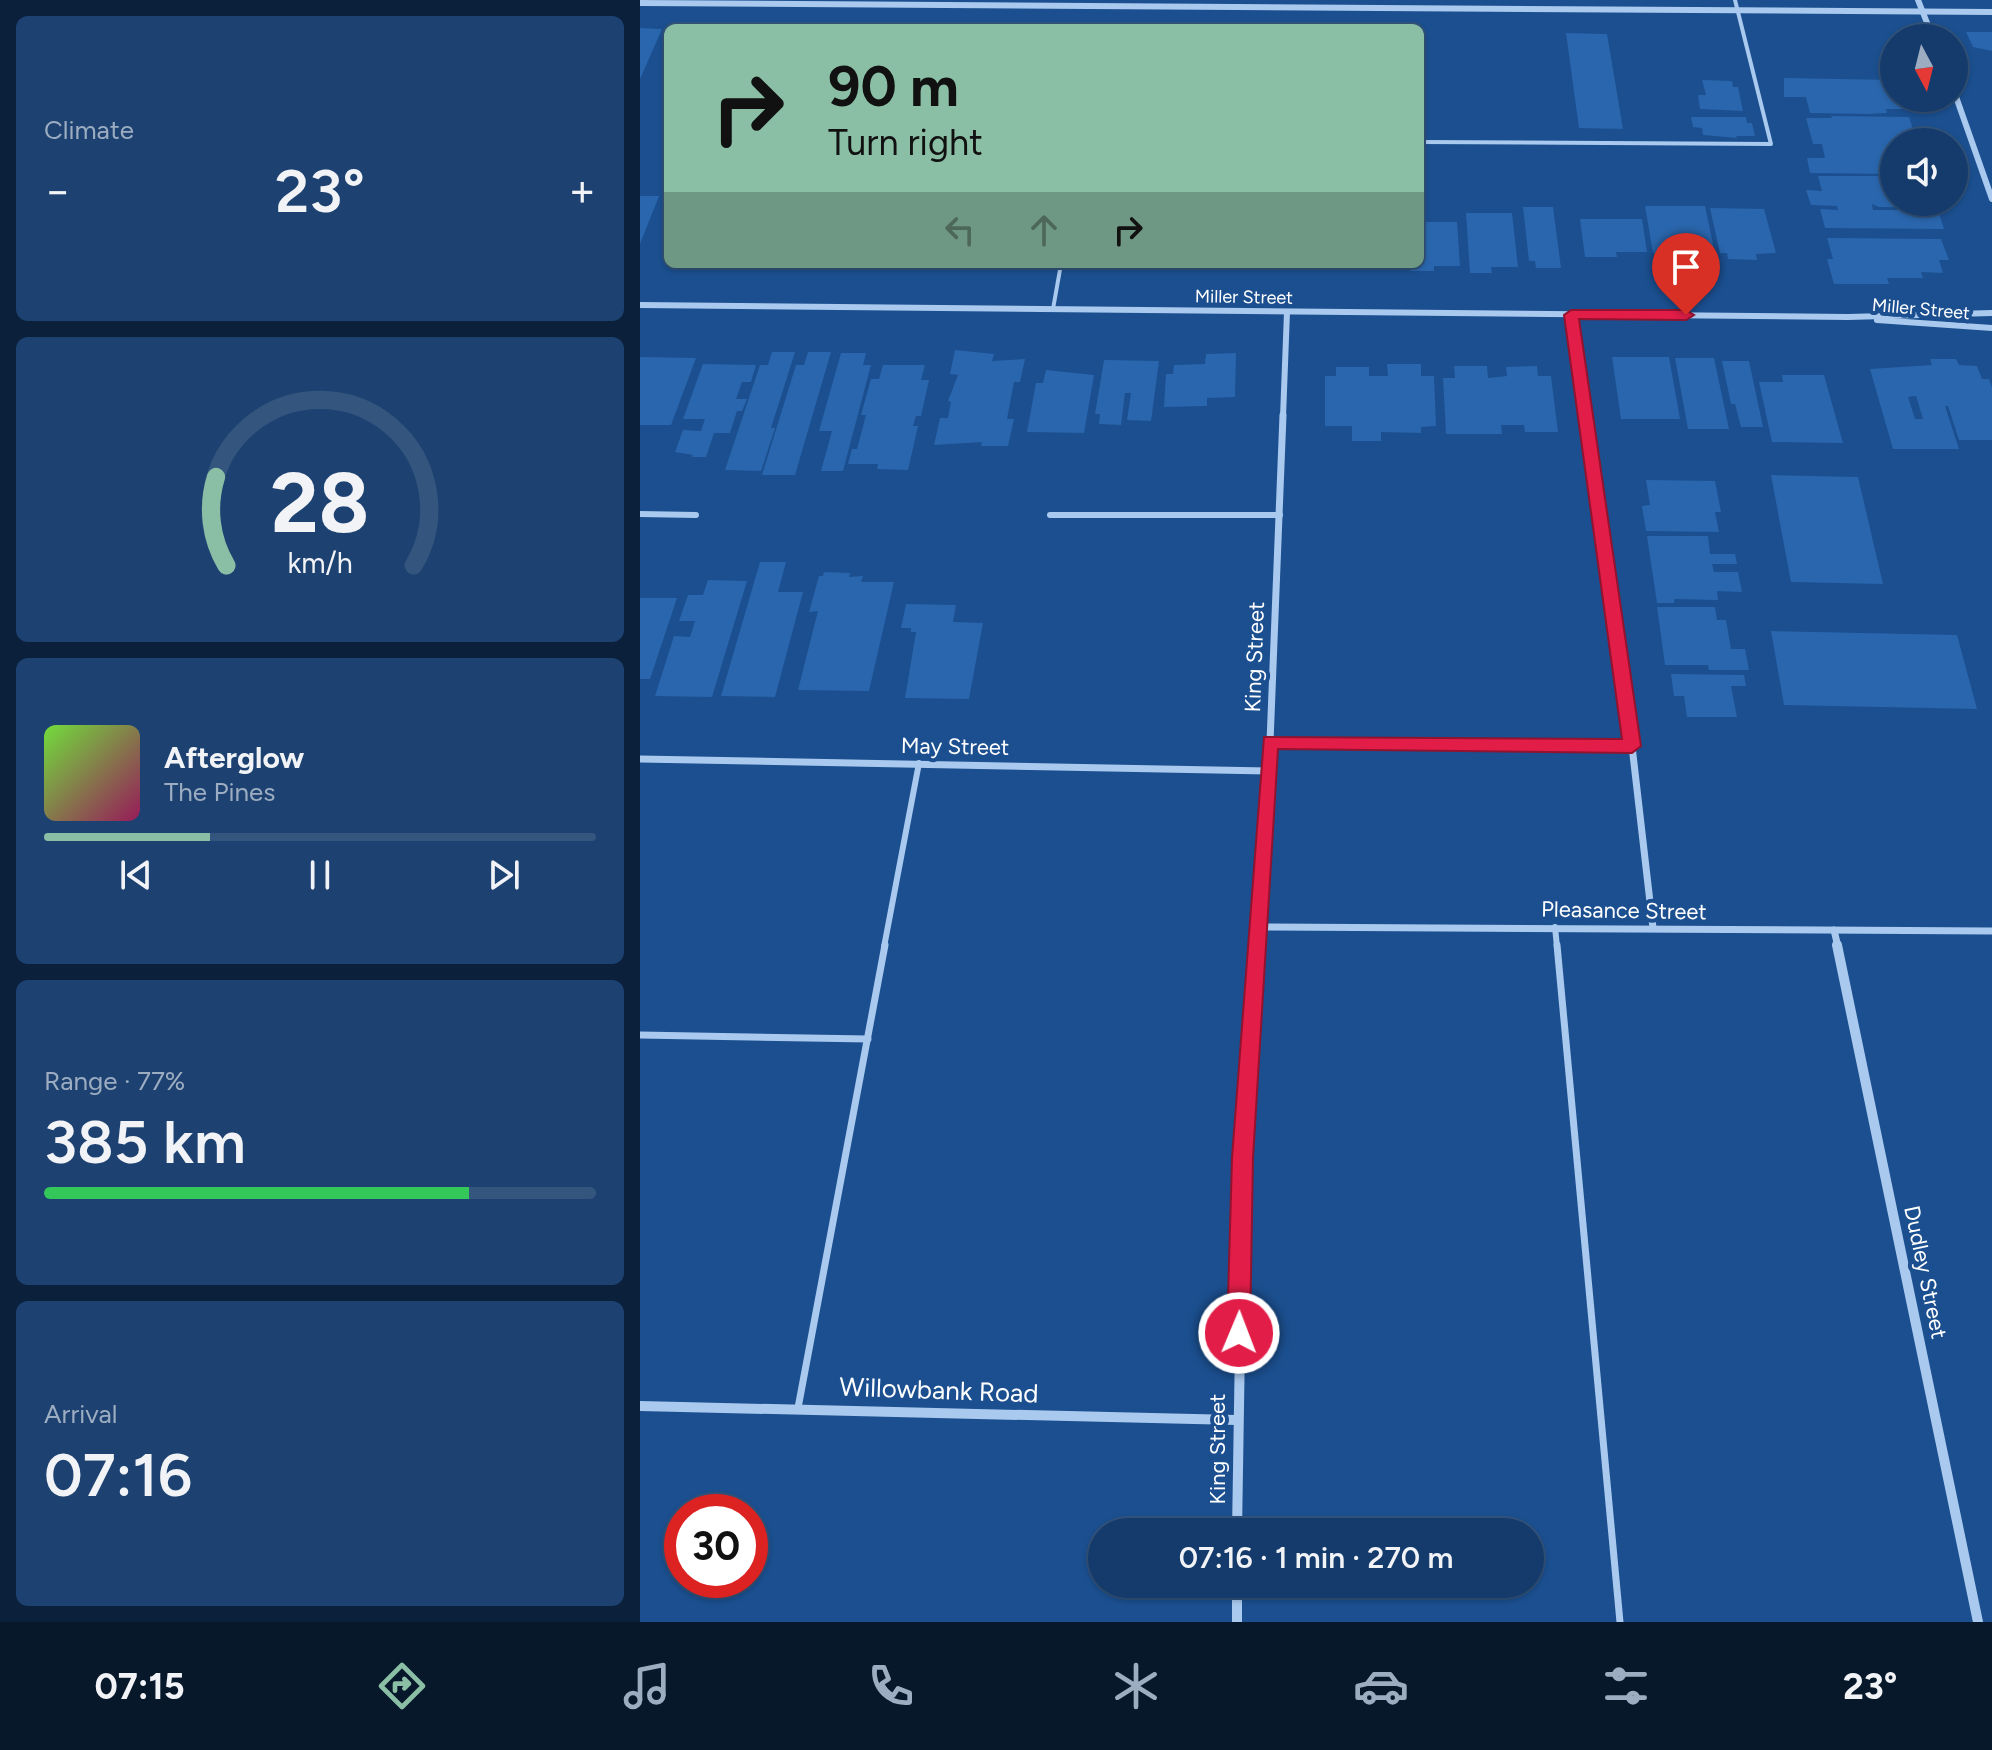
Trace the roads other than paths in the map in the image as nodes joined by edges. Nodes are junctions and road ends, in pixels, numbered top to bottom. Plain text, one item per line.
1 (1735, 0) edge
2 (1918, 0) edge
3 (640, 3) edge
4 (1737, 10) junction
5 (1923, 11) junction
6 (1992, 12) edge
7 (1928, 24) edge
8 (1961, 112) edge
9 (1424, 142) edge
10 (1992, 199) edge
11 (1060, 268) edge
12 (640, 305) edge
13 (1053, 309) junction
14 (1287, 312) junction
15 (1992, 313) edge
16 (1571, 315) junction
17 (1848, 317) junction
18 (1992, 328) edge
19 (640, 514) edge
20 (696, 515) dead end
21 (1050, 515) dead end
22 (1280, 515) junction
23 (1270, 742) junction
24 (1632, 746) junction
25 (640, 759) edge
26 (919, 763) junction
27 (1268, 771) junction
28 (1257, 927) junction
29 (1555, 927) junction
30 (1653, 928) junction
31 (1834, 930) junction
32 (1992, 931) edge
33 (640, 1035) edge
34 (868, 1039) junction
35 (640, 1406) edge
36 (798, 1408) junction
37 (1236, 1420) junction
38 (1237, 1518) edge
39 (1237, 1598) edge
40 (1237, 1622) edge
41 (1620, 1622) edge
42 (1978, 1622) edge

1 - 4 lane
2 - 5 street
3 - 4 street
4 - 5 street
4 - 9 lane
5 - 6 street
5 - 7 street
8 - 10 street
11 - 13 lane
12 - 13 street, Miller Street
13 - 14 street, Miller Street
14 - 16 street, Miller Street
14 - 22 street, King Street
15 - 17 street, Miller Street
16 - 17 street, Miller Street
16 - 24 street
17 - 18 street, Miller Street
19 - 20 lane
21 - 22 lane
22 - 23 street, King Street
23 - 24 lane
23 - 27 street, King Street
24 - 30 street
25 - 26 street, May Street
26 - 27 street, May Street
26 - 34 lane
27 - 28 street, King Street
28 - 29 street, Pleasance Street
28 - 37 street, King Street
29 - 30 street, Pleasance Street
29 - 41 lane
30 - 31 street, Pleasance Street
31 - 32 street, Pleasance Street
31 - 42 street, Dudley Street
33 - 34 lane
34 - 36 lane
35 - 36 street, Willowbank Road
36 - 37 street, Willowbank Road
37 - 38 street, King Street
39 - 40 street

